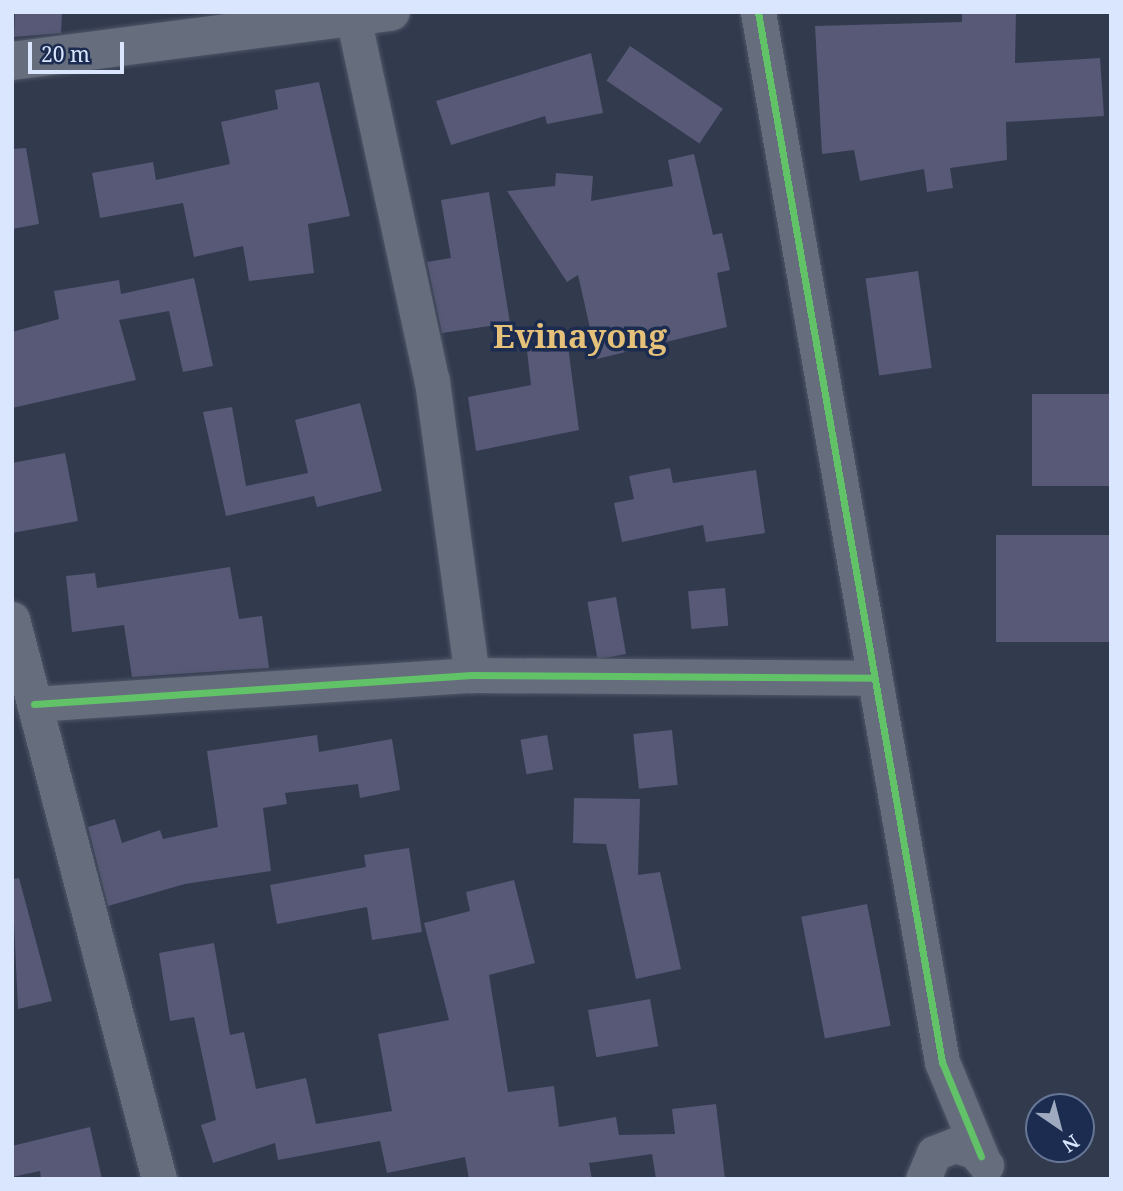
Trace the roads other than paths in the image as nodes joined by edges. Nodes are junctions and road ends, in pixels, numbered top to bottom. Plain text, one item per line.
1 (391, 12) edge
2 (758, 12) edge
3 (353, 17) junction
4 (12, 61) edge
5 (12, 618) edge
6 (472, 675) junction
7 (873, 678) junction
8 (34, 704) junction
9 (942, 1062) junction
10 (924, 1168) edge
11 (989, 1169) edge
12 (159, 1179) edge

1 - 3 street
2 - 7 street
3 - 4 street
3 - 6 street
5 - 8 street
6 - 7 street
6 - 8 street
7 - 9 street
8 - 12 street
9 - 10 street
9 - 11 street
10 - 11 street

